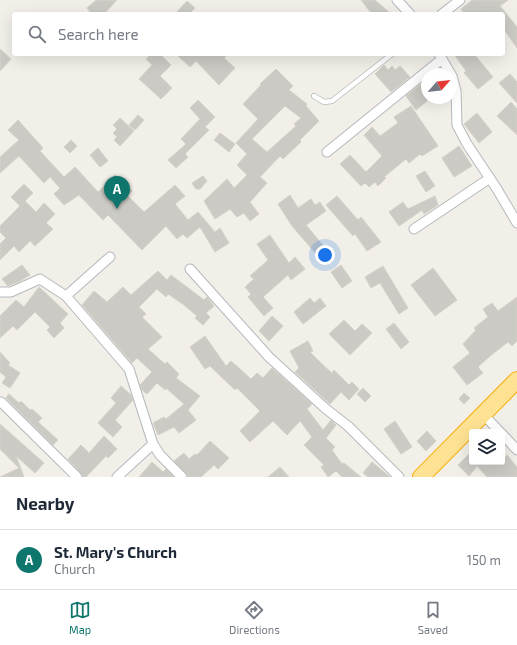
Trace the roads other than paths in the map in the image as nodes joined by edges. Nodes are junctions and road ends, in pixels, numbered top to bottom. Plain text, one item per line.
1 (397, 0) edge
2 (460, 0) edge
3 (408, 12) edge
4 (445, 12) edge
5 (389, 56) edge
6 (441, 56) edge
7 (314, 96) dead end
8 (327, 152) dead end
9 (490, 178) junction
10 (517, 223) edge
11 (414, 229) dead end
12 (110, 257) dead end
13 (190, 269) dead end
14 (0, 292) edge
15 (66, 296) junction
16 (517, 380) edge
17 (1, 402) dead end
18 (483, 414) junction
19 (497, 429) edge
20 (505, 437) edge
21 (153, 444) junction
22 (517, 450) edge
23 (77, 477) edge
24 (117, 477) edge
25 (182, 477) edge
26 (399, 477) edge
27 (421, 477) edge

1 - 3 street
2 - 4 street
5 - 7 lane
6 - 8 street
6 - 9 street
9 - 10 street
9 - 11 street
12 - 15 street
13 - 26 street
14 - 15 street
15 - 21 street
16 - 18 highway
17 - 23 street
18 - 19 street
18 - 27 highway
20 - 22 street
21 - 24 street
21 - 25 street

